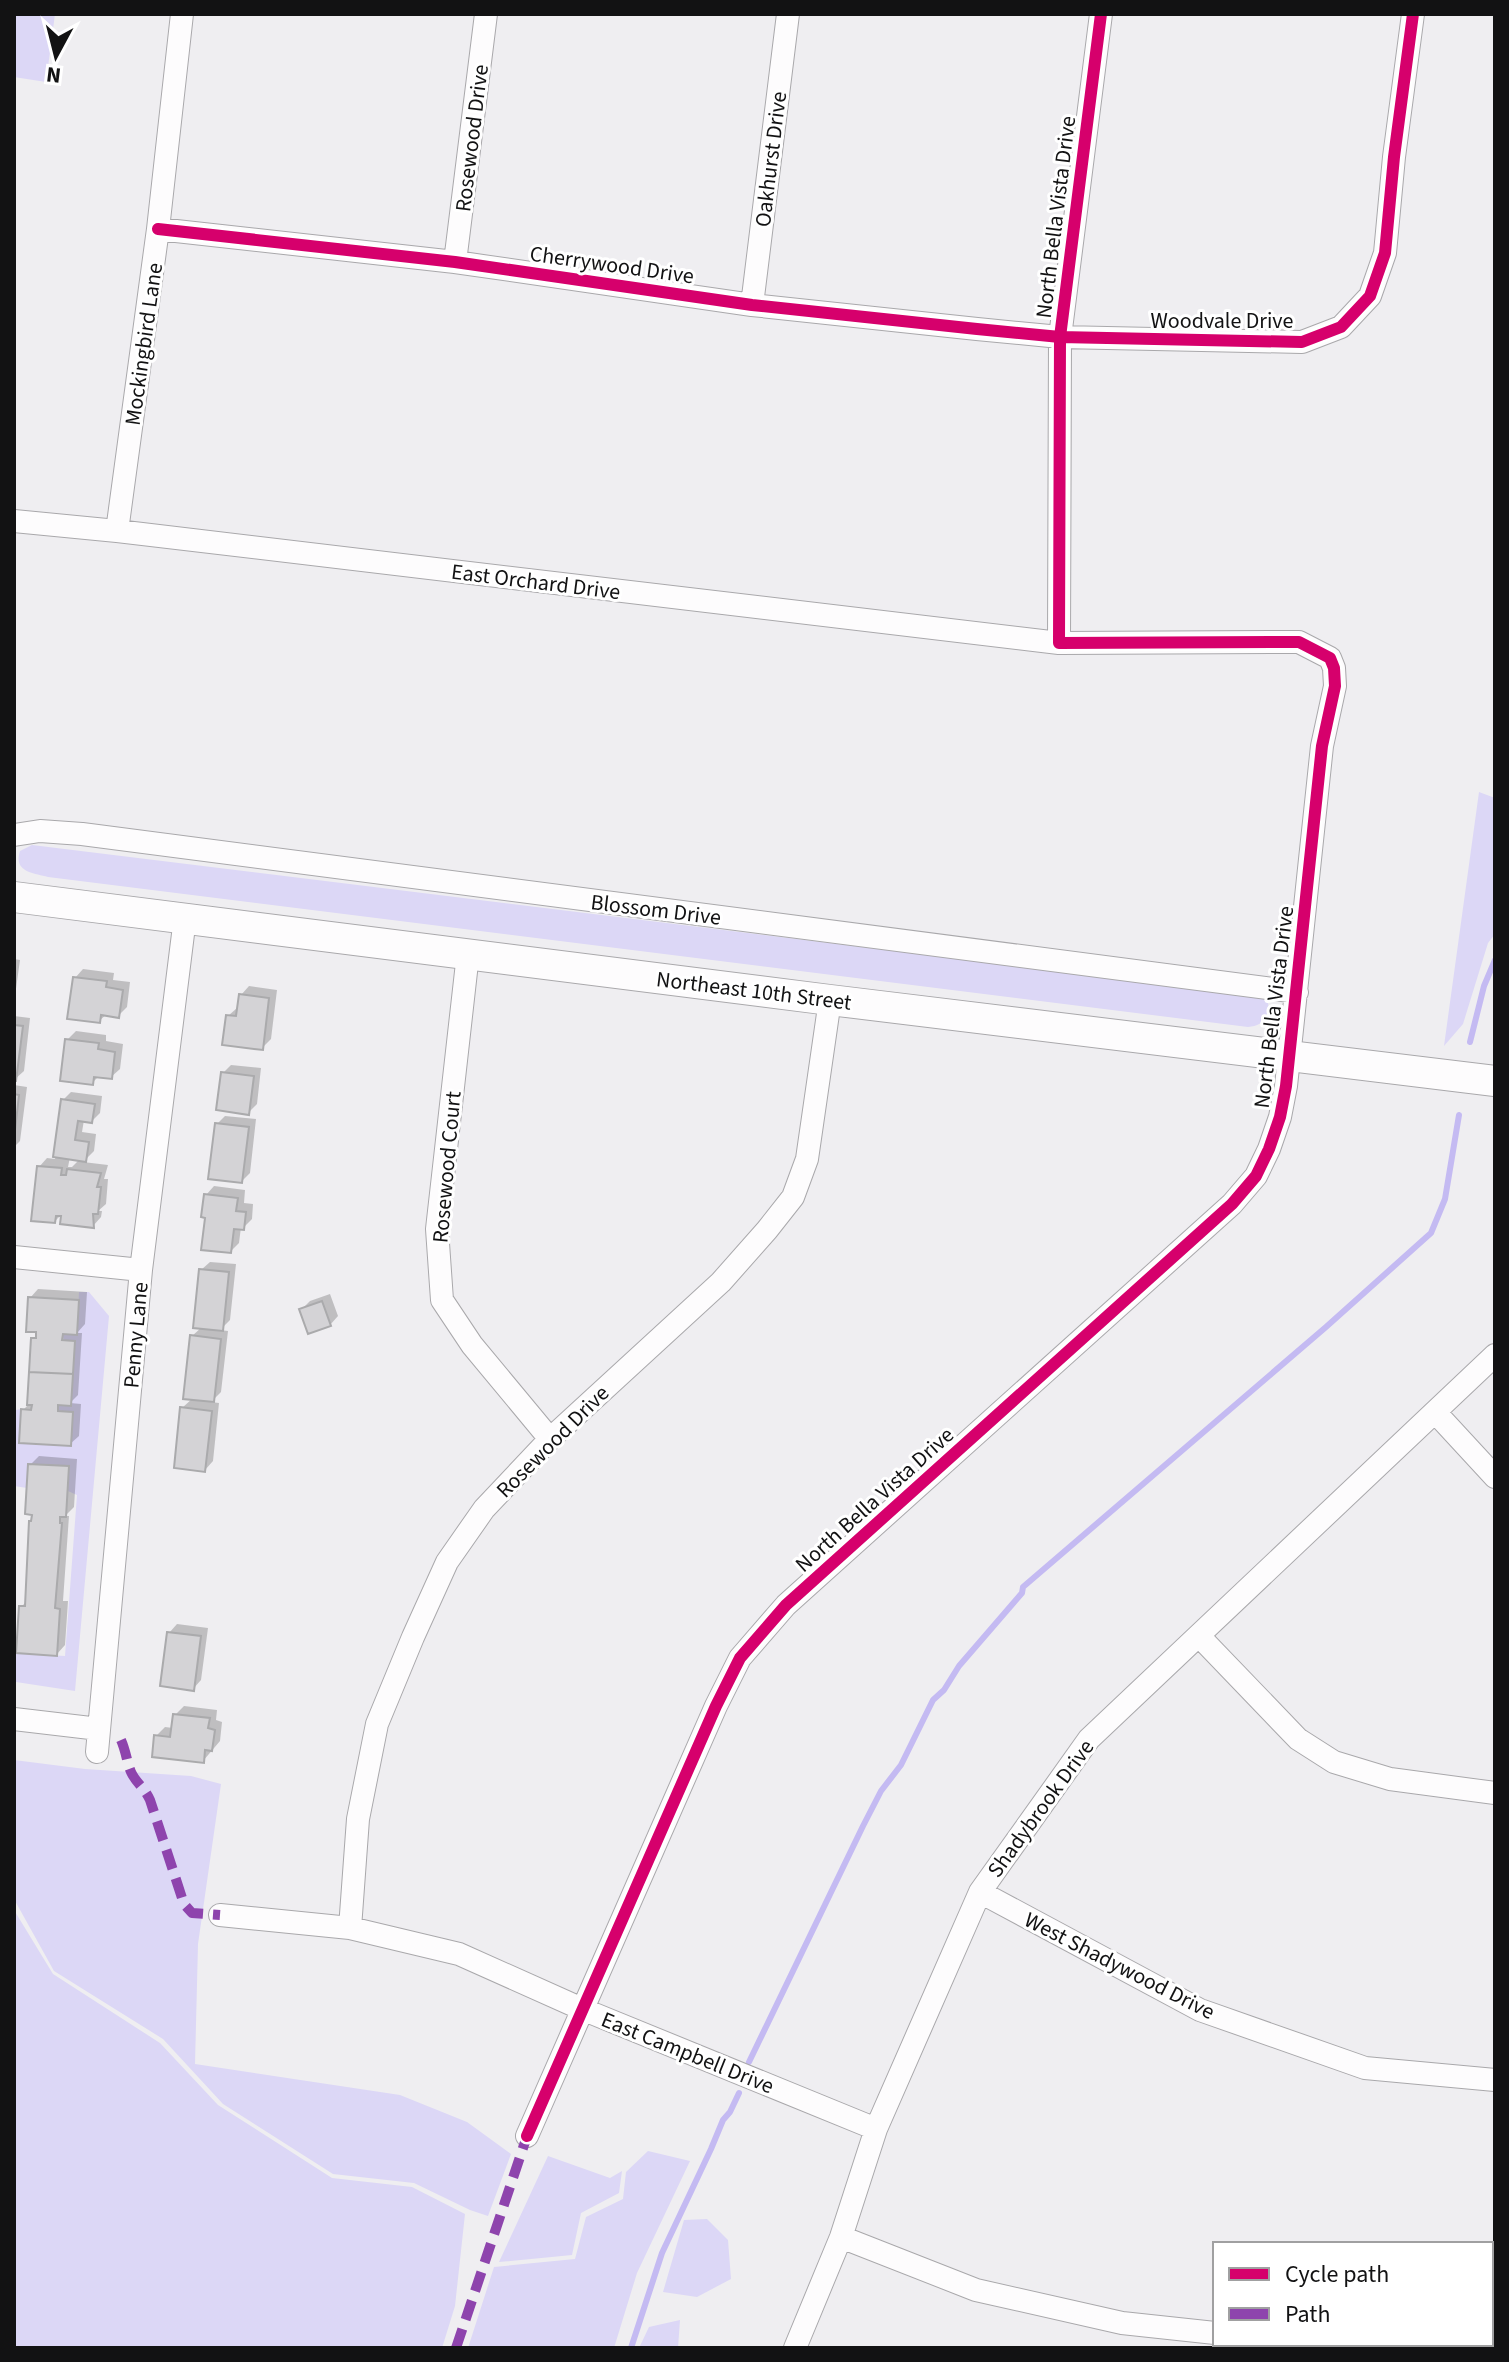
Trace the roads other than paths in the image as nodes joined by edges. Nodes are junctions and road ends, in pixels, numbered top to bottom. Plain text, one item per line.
1 (182, 14) edge
2 (486, 14) edge
3 (788, 14) edge
4 (1101, 14) edge
5 (1413, 14) edge
6 (158, 229) junction
7 (455, 262) junction
8 (752, 305) junction
9 (1060, 337) junction
10 (14, 521) edge
11 (117, 531) junction
12 (1059, 643) junction
13 (14, 835) edge
14 (14, 897) edge
15 (185, 918) junction
16 (468, 954) junction
17 (1297, 992) junction
18 (830, 1000) junction
19 (1290, 1056) junction
20 (1495, 1081) edge
21 (14, 1257) edge
22 (141, 1270) junction
23 (1495, 1355) edge
24 (1435, 1412) junction
25 (550, 1439) junction
26 (1495, 1477) edge
27 (1199, 1636) junction
28 (14, 1719) edge
29 (99, 1729) junction
30 (97, 1752) dead end
31 (1495, 1793) edge
32 (980, 1892) junction
33 (220, 1915) dead end
34 (350, 1928) junction
35 (582, 2009) junction
36 (1495, 2080) edge
37 (876, 2129) junction
38 (527, 2136) dead end
39 (841, 2237) junction
40 (1213, 2333) edge
41 (795, 2348) edge

1 - 6 street, Mockingbird Lane
2 - 7 street, Rosewood Drive
3 - 8 street, Oakhurst Drive
4 - 9 street, North Bella Vista Drive
5 - 9 street, Woodvale Drive
6 - 7 street, Cherrywood Drive
6 - 11 street, Mockingbird Lane
7 - 8 street, Cherrywood Drive
8 - 9 street, Cherrywood Drive
9 - 12 street, North Bella Vista Drive
10 - 11 street, East Orchard Drive
11 - 12 street, East Orchard Drive
12 - 17 street, North Bella Vista Drive
13 - 17 street, Blossom Drive
14 - 15 main road, Northeast 10th Street
15 - 16 main road, Northeast 10th Street
15 - 22 street, Penny Lane
16 - 18 main road, Northeast 10th Street
16 - 25 street, Rosewood Court
17 - 19 street, North Bella Vista Drive
18 - 19 main road, Northeast 10th Street
18 - 25 street, Rosewood Drive
19 - 20 main road, Northeast 10th Street
19 - 35 street, North Bella Vista Drive
21 - 22 street
22 - 29 street, Penny Lane
23 - 24 street, Shadybrook Drive
24 - 26 street
24 - 27 street, Shadybrook Drive
25 - 34 street, Rosewood Drive
27 - 31 street
27 - 32 street, Shadybrook Drive
28 - 29 street
29 - 30 street, Penny Lane
32 - 36 street, West Shadywood Drive
32 - 37 street, Shadybrook Drive
33 - 34 street, East Campbell Drive
34 - 35 street, East Campbell Drive
35 - 37 street, East Campbell Drive
35 - 38 street, North Bella Vista Drive
37 - 39 street, Shadybrook Drive
39 - 40 street
39 - 41 street, Shadybrook Drive

